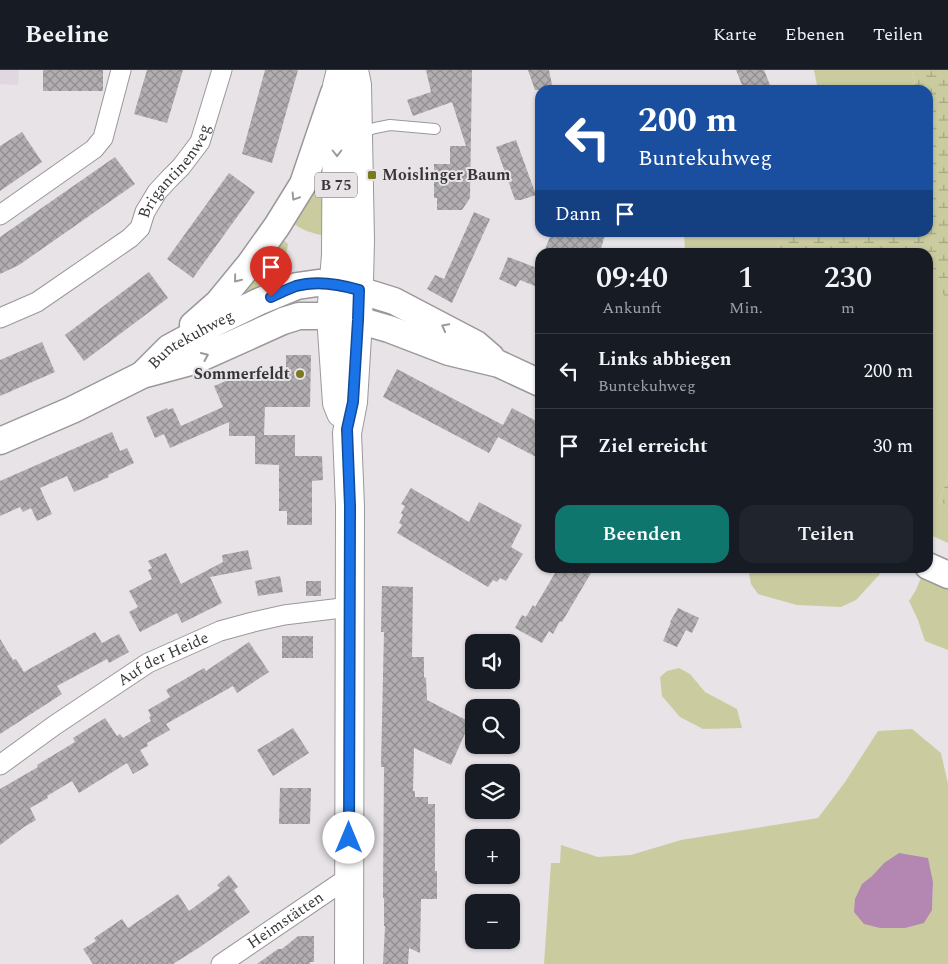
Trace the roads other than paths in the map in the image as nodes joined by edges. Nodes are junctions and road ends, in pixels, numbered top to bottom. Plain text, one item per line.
1 (121, 70) edge
2 (222, 70) edge
3 (344, 75) edge
4 (435, 129) dead end
5 (358, 134) junction
6 (0, 215) edge
7 (346, 287) junction
8 (332, 316) junction
9 (0, 318) edge
10 (358, 320) junction
11 (169, 348) junction
12 (499, 364) junction
13 (142, 375) junction
14 (535, 381) edge
15 (347, 429) junction
16 (0, 441) edge
17 (933, 568) edge
18 (948, 575) edge
19 (350, 607) junction
20 (0, 765) edge
21 (349, 877) junction
22 (221, 964) edge
23 (349, 964) edge

1 - 6 street
2 - 9 street, Brigantinenweg
3 - 5 main road, B 75
3 -> 7 main road, B 75
3 -> 11 main road
4 - 5 lane
5 - 7 main road, B 75
7 - 8 main road, B 75
7 - 10 main road, B 75
7 - 11 main road, Buntekuhweg
12 -> 7 main road, Buntekuhweg
8 - 10 main road, Buntekuhweg
13 -> 8 main road, Buntekuhweg
8 - 15 main road, B 75
10 - 12 main road, Buntekuhweg
10 - 15 main road, B 75
11 - 13 main road, Buntekuhweg
12 - 14 main road
13 - 16 main road, Buntekuhweg
15 - 19 main road, B 75
17 - 18 main road
19 - 20 street, Auf der Heide
19 - 21 main road, B 75
21 - 22 street, Heimstätten
21 - 23 main road, B 75

